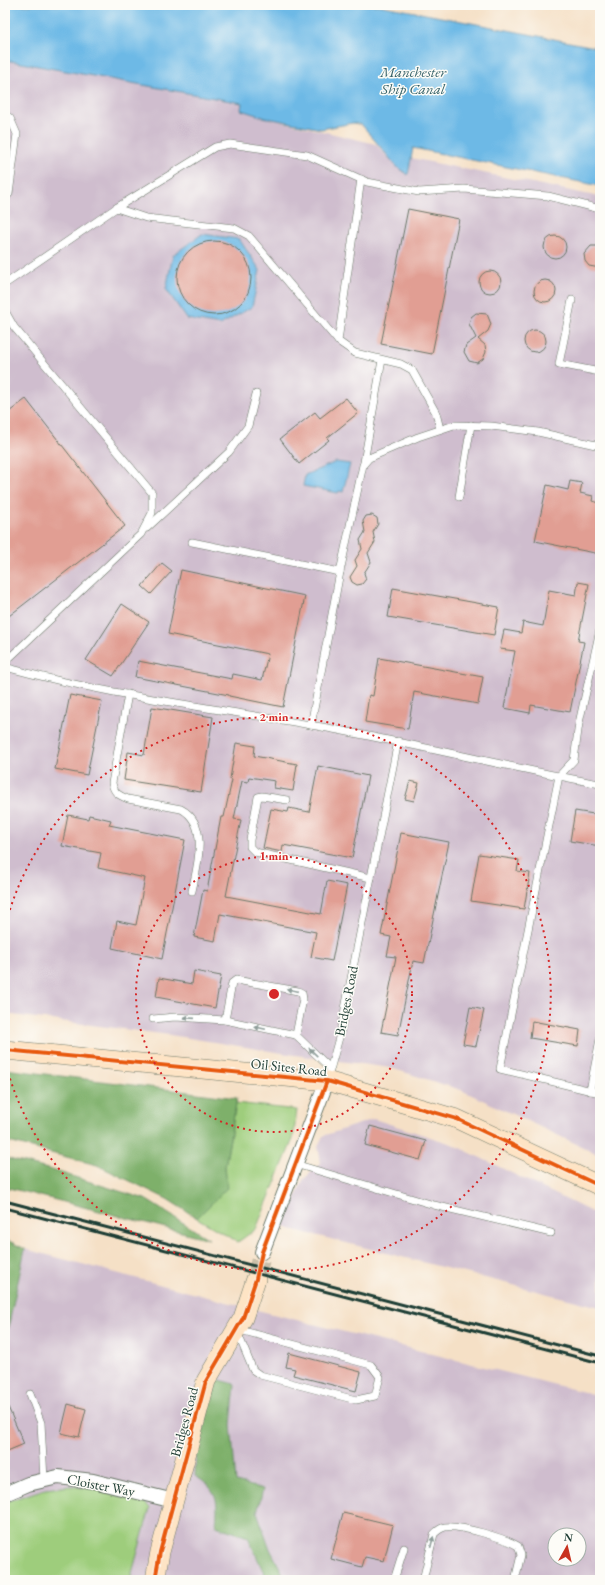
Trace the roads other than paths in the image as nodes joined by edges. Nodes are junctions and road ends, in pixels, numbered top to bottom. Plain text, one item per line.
1 (5, 114) edge
2 (361, 179) junction
3 (5, 196) edge
4 (116, 208) junction
5 (600, 209) edge
6 (5, 284) edge
7 (572, 300) dead end
8 (5, 311) edge
9 (338, 341) junction
10 (382, 360) junction
11 (600, 372) edge
12 (256, 394) dead end
13 (471, 425) junction
14 (440, 429) junction
15 (600, 446) edge
16 (363, 464) junction
17 (459, 497) dead end
18 (141, 534) junction
19 (192, 542) dead end
20 (340, 572) junction
21 (600, 630) edge
22 (5, 662) edge
23 (5, 667) edge
24 (128, 694) junction
25 (311, 725) junction
26 (398, 741) junction
27 (559, 776) junction
28 (600, 784) edge
29 (287, 800) dead end
30 (371, 878) junction
31 (192, 891) dead end
32 (153, 1019) dead end
33 (225, 1020) junction
34 (296, 1035) junction
35 (600, 1039) edge
36 (5, 1050) edge
37 (328, 1075) junction
38 (590, 1091) junction
39 (600, 1093) edge
40 (295, 1164) junction
41 (600, 1186) edge
42 (551, 1233) dead end
43 (262, 1252) tunnel mouth
44 (256, 1279) tunnel mouth
45 (236, 1329) junction
46 (30, 1394) dead end
47 (44, 1480) junction
48 (5, 1494) edge
49 (174, 1501) junction
50 (404, 1548) dead end
51 (155, 1580) edge
52 (394, 1580) edge
53 (423, 1580) edge
54 (515, 1580) edge

1 - 3 lane
2 - 4 lane
2 - 5 lane
2 - 9 lane
4 - 6 lane
4 - 9 lane
7 - 11 lane
8 - 18 lane
9 - 10 lane
10 - 14 lane
10 - 16 lane
12 - 18 lane
13 - 14 lane
13 - 15 lane
13 - 17 lane
14 - 16 lane
16 - 20 lane
18 - 22 lane
19 - 20 lane
20 - 25 lane
21 - 27 lane
23 - 24 lane
24 - 25 lane
24 - 31 lane
25 - 26 lane
26 - 27 lane
26 - 30 lane, Bridges Road
27 - 28 lane
27 - 38 lane
29 - 30 lane
30 - 37 lane, Bridges Road
33 -> 32 lane
34 -> 33 lane
34 -> 33 lane
37 -> 34 lane
35 - 38 lane
36 - 37 street, Oil Sites Road
37 - 40 street, Bridges Road
37 - 41 street, Oil Sites Road
38 - 39 lane
40 - 42 lane
40 - 43 street, Bridges Road
44 - 45 street, Bridges Road
45 - 45 lane
45 - 49 street, Bridges Road
46 - 47 lane
47 - 48 street, Cloister Way
47 - 49 street, Cloister Way
49 - 51 street, Bridges Road
50 - 52 lane
53 -> 54 lane

